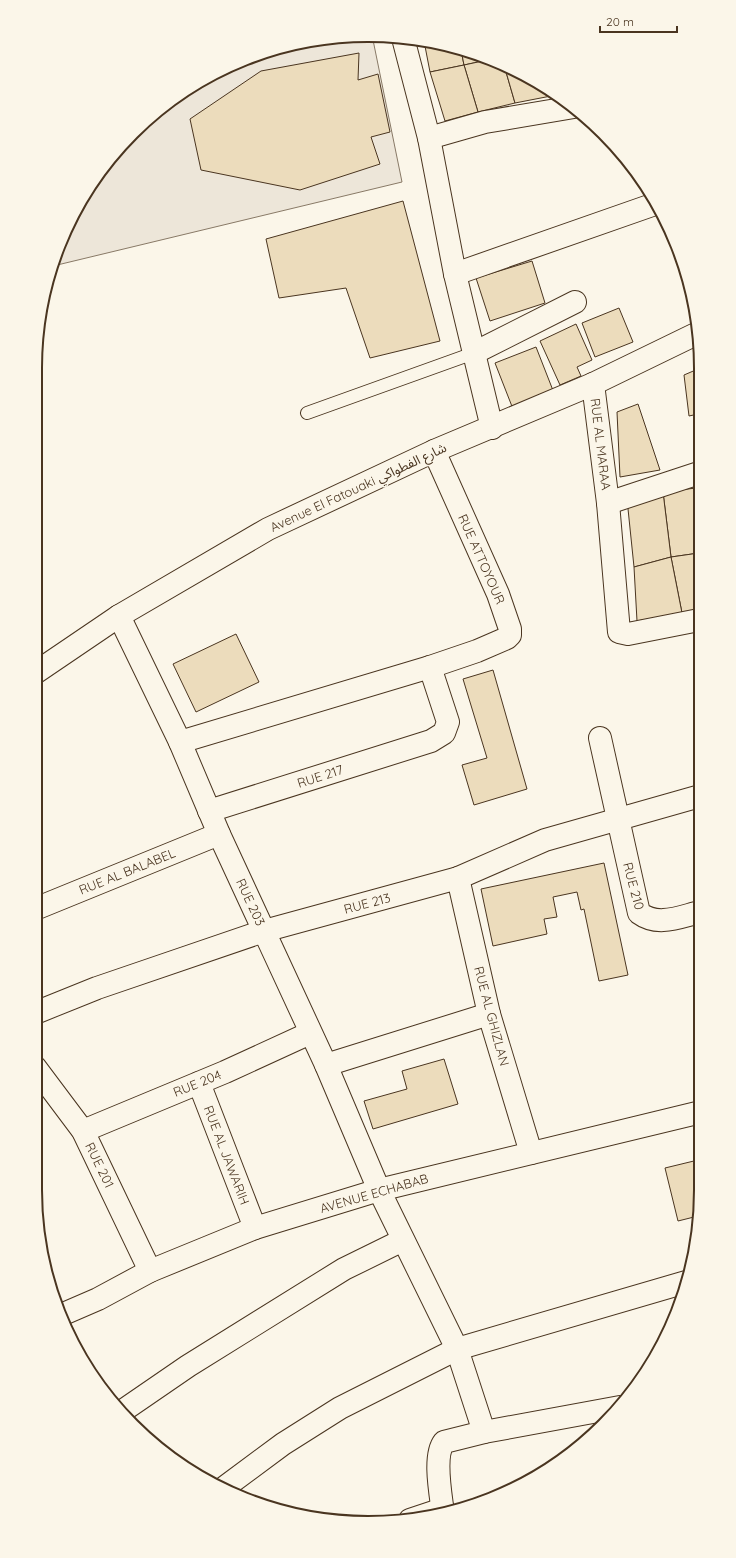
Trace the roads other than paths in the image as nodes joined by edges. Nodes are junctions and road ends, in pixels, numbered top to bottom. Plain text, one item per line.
1 (405, 44) edge
2 (565, 108) edge
3 (429, 138) junction
4 (650, 206) edge
5 (455, 274) junction
6 (575, 302) dead end
7 (692, 336) edge
8 (474, 354) junction
9 (593, 384) junction
10 (307, 413) dead end
11 (492, 428) junction
12 (434, 451) junction
13 (694, 475) edge
14 (608, 503) junction
15 (119, 616) junction
16 (694, 621) edge
17 (430, 667) junction
18 (42, 668) edge
19 (600, 738) dead end
20 (180, 742) junction
21 (694, 798) edge
22 (209, 811) junction
23 (617, 821) junction
24 (219, 834) junction
25 (458, 878) junction
26 (42, 906) edge
27 (694, 914) edge
28 (264, 931) junction
29 (42, 1010) edge
30 (489, 1014) junction
31 (310, 1033) junction
32 (326, 1065) junction
33 (42, 1076) edge
34 (199, 1083) junction
35 (694, 1114) edge
36 (83, 1131) junction
37 (531, 1153) junction
38 (379, 1190) junction
39 (254, 1228) junction
40 (403, 1240) junction
41 (150, 1271) junction
42 (680, 1284) edge
43 (66, 1313) edge
44 (457, 1349) junction
45 (126, 1409) edge
46 (610, 1409) edge
47 (484, 1432) junction
48 (229, 1484) edge
49 (443, 1507) edge

1 - 3 street
2 - 3 street
3 - 5 street
4 - 5 street
5 - 8 street
6 - 8 street
7 - 9 street, Avenue El Fatouaki شارع الفطواكي
8 - 10 lane
8 - 11 street
9 - 11 street, Avenue El Fatouaki شارع الفطواكي
9 - 14 street, RUE AL MARAA
11 - 12 street, Avenue El Fatouaki شارع الفطواكي
12 - 15 street, Avenue El Fatouaki شارع الفطواكي
12 - 17 street, RUE ATTOYOUR
13 - 14 street
14 - 16 street, RUE AL MARAA
15 - 18 street, Avenue El Fatouaki شارع الفطواكي
15 - 20 street, RUE 203
17 - 20 street, RUE ATTOYOUR
17 - 22 street, RUE 217
19 - 23 street
20 - 22 street, RUE 203
21 - 23 street, RUE 213
22 - 24 street, RUE 203
23 - 25 street, RUE 213
23 - 27 street, RUE 210
24 - 26 street, RUE AL BALABEL
24 - 28 street, RUE 203
25 - 28 street, RUE 213
25 - 30 street, RUE AL GHIZLAN
28 - 29 street, RUE 213
28 - 31 street, RUE 203
30 - 32 street
30 - 37 street, RUE AL GHIZLAN
31 - 32 street, RUE 203
31 - 34 street, RUE 204
32 - 38 street, RUE 203
33 - 36 street, RUE 201
34 - 36 street, RUE 204
34 - 39 street, RUE AL JAWARIH
35 - 37 street, AVENUE ECHABAB
36 - 41 street, RUE 201
37 - 38 street, AVENUE ECHABAB
38 - 39 street, AVENUE ECHABAB
38 - 40 street, RUE 203
39 - 41 street, AVENUE ECHABAB
40 - 44 street, RUE 203
40 - 45 street
41 - 43 street, AVENUE ECHABAB
42 - 44 street
44 - 47 street, RUE 203
44 - 48 street
46 - 47 street
47 - 49 street

